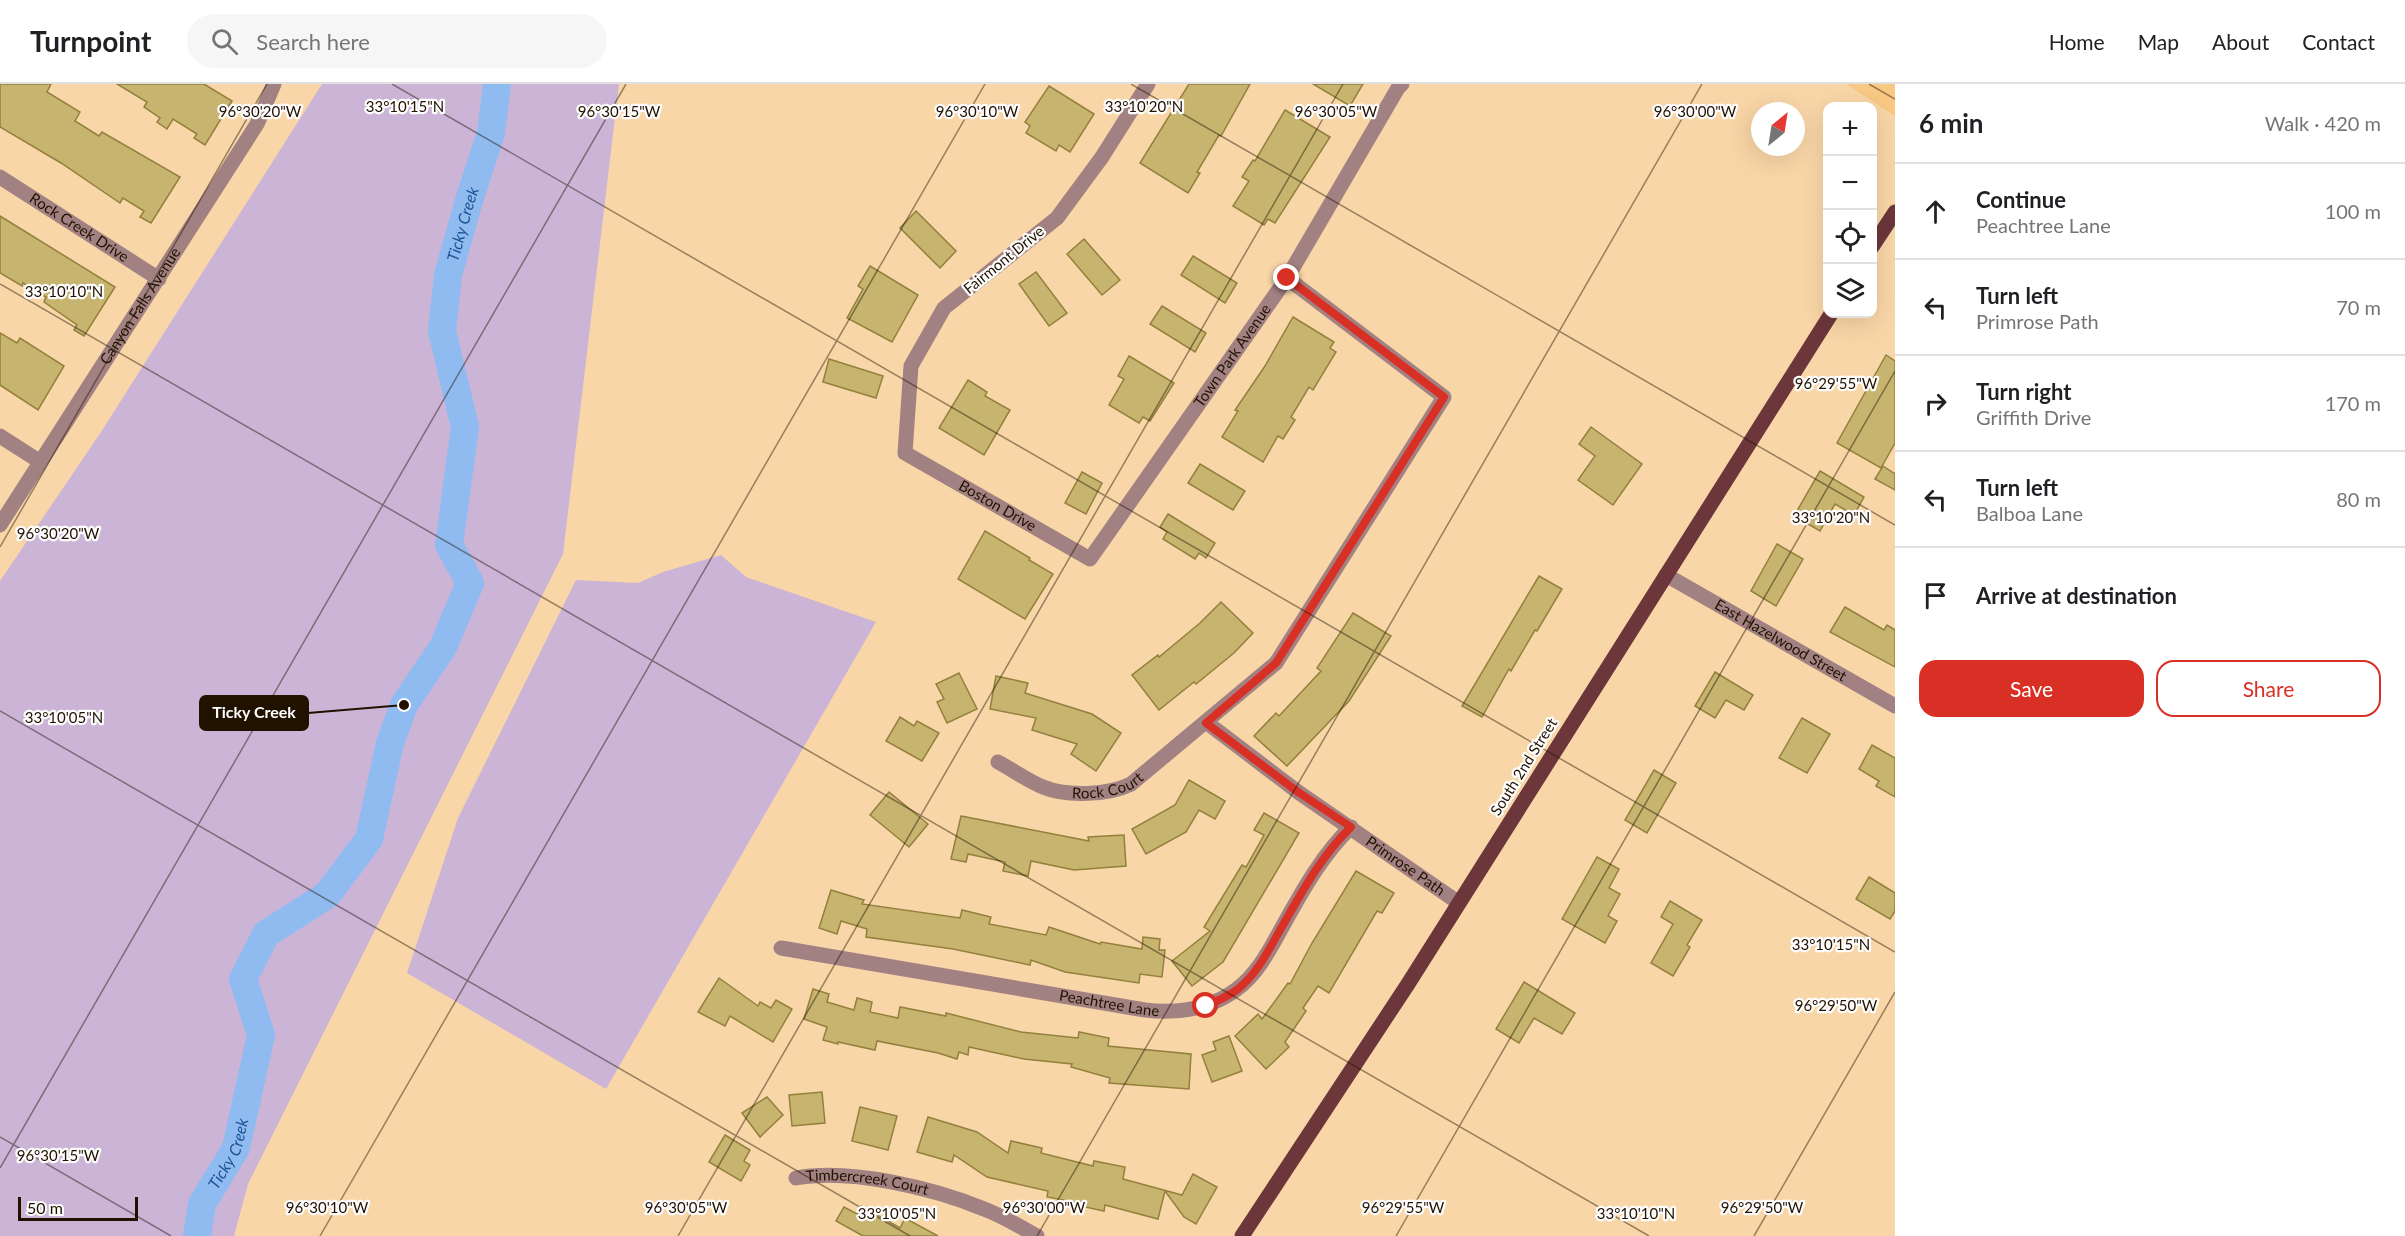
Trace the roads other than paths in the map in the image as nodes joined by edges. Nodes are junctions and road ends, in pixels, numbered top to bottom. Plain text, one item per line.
1 (274, 84) edge
2 (1149, 84) edge
3 (1397, 85) edge
4 (0, 177) edge
5 (1895, 212) edge
6 (1877, 239) edge
7 (1287, 278) junction
8 (159, 279) junction
9 (1828, 318) edge
10 (0, 436) edge
11 (905, 453) joint
12 (39, 461) junction
13 (0, 525) edge
14 (1090, 559) joint
15 (1666, 575) junction
16 (1895, 706) edge
17 (1206, 723) junction
18 (998, 762) dead end
19 (1351, 827) junction
20 (1459, 903) junction
21 (781, 948) dead end
22 (796, 1178) dead end
23 (1037, 1236) edge
24 (1242, 1236) edge

1 - 8 street, Canyon Falls Avenue
2 - 11 street, Fairmont Drive
3 - 7 street, Town Park Avenue
4 - 8 street, Rock Creek Drive
5 - 6 main road
7 - 14 street, Town Park Avenue
7 - 17 street, Rock Court
8 - 12 street, Canyon Falls Avenue
9 - 15 main road, South 2nd Street
10 - 12 street
11 - 14 street, Boston Drive
12 - 13 street, Canyon Falls Avenue
15 - 16 street, East Hazelwood Street
15 - 20 main road, South 2nd Street
17 - 18 street, Rock Court
17 - 19 street, Primrose Path
19 - 20 street, Primrose Path
19 - 21 street, Peachtree Lane
20 - 24 main road, South 2nd Street
22 - 23 street, Timbercreek Court

